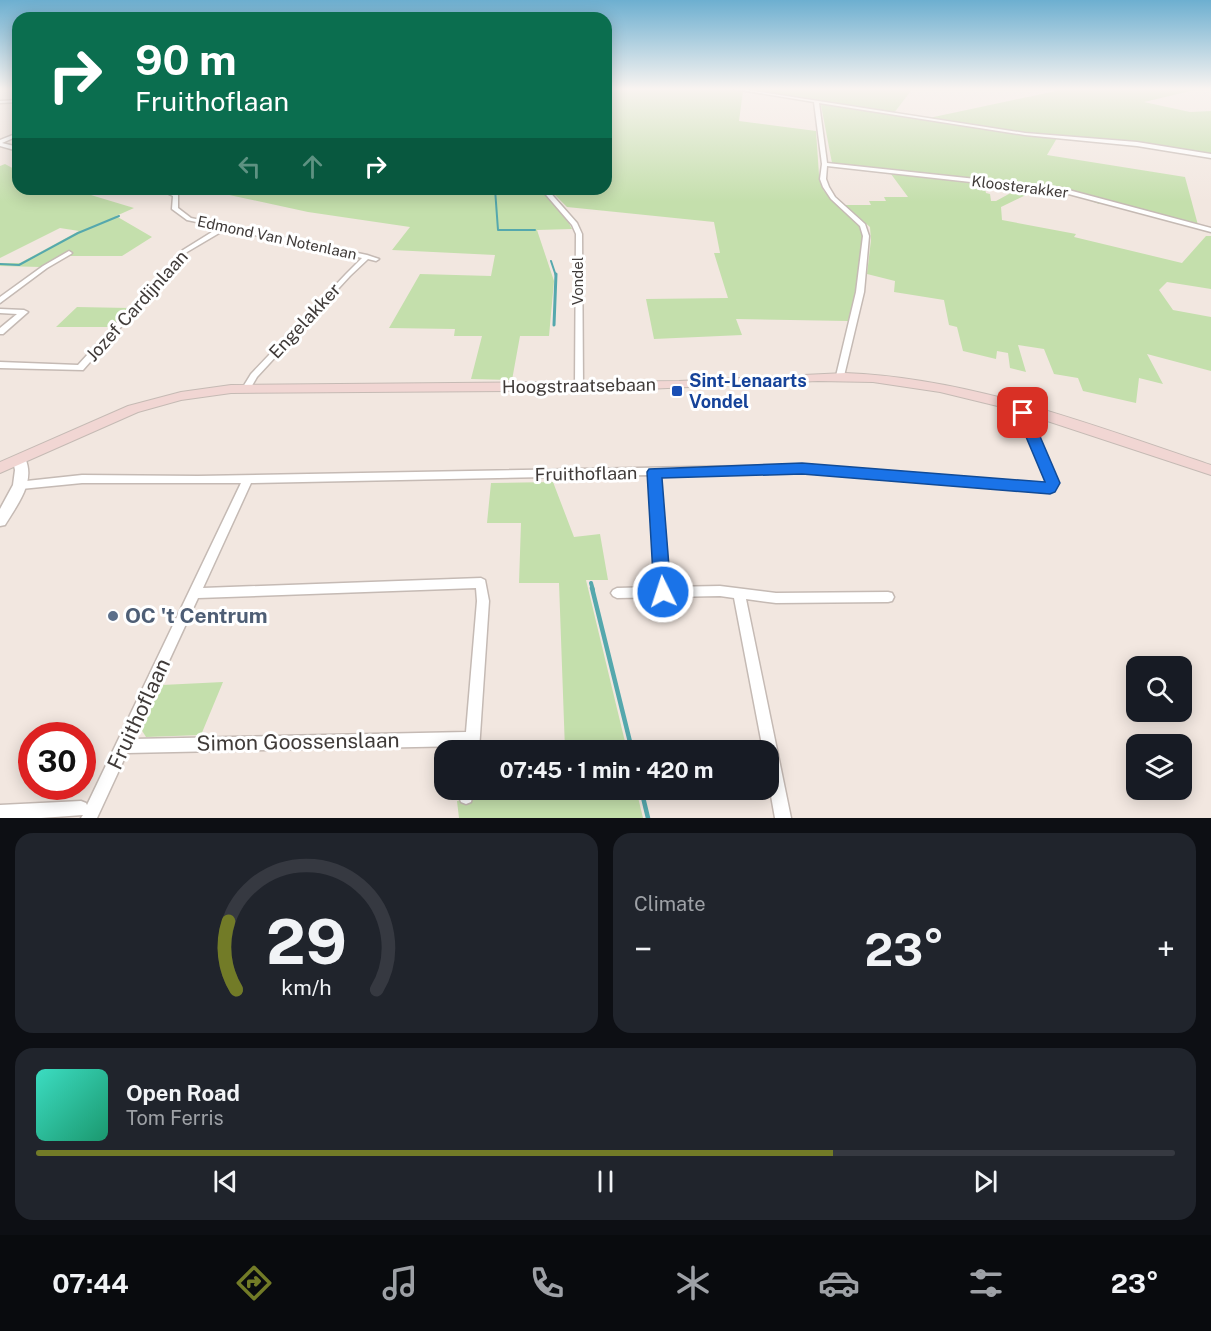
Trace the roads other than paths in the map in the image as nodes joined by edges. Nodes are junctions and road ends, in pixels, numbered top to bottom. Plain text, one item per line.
1 (820, 126) edge
2 (975, 126) edge
3 (1211, 156) edge
4 (825, 164) junction
5 (176, 195) edge
6 (549, 195) edge
7 (225, 228) junction
8 (1211, 230) edge
9 (69, 253) dead end
10 (371, 258) joint
11 (0, 301) edge
12 (0, 311) edge
13 (1, 330) edge
14 (0, 365) edge
15 (840, 376) junction
16 (579, 386) junction
17 (247, 387) junction
18 (1020, 407) junction
19 (20, 461) junction
20 (0, 468) edge
21 (1211, 470) edge
22 (654, 472) junction
23 (248, 479) junction
24 (21, 484) junction
25 (0, 521) edge
26 (663, 592) junction
27 (196, 593) junction
28 (617, 593) dead end
29 (739, 595) junction
30 (888, 597) dead end
31 (472, 740) edge
32 (434, 744) edge
33 (123, 746) junction
34 (0, 813) edge
35 (85, 813) edge
36 (783, 818) edge

1 - 4 street
2 - 3 street
4 - 8 street, Kloosterakker
4 - 15 street
5 - 7 street, Edmond Van Notenlaan
6 - 16 street, Vondel
7 - 10 street, Edmond Van Notenlaan
7 - 14 street, Jozef Cardijnlaan
9 - 11 street
10 - 17 street, Engelakker
12 - 13 street
15 - 16 main road, Hoogstraatsebaan
15 - 18 main road, Hoogstraatsebaan
16 - 17 main road, Hoogstraatsebaan
17 - 19 main road, Hoogstraatsebaan
18 - 21 main road, Hoogstraatsebaan
18 - 22 street, Fruithoflaan
19 - 20 main road, Hoogstraatsebaan
19 - 24 street
22 - 23 street, Fruithoflaan
22 - 26 street
23 - 24 street, Fruithoflaan
23 - 27 street, Fruithoflaan
24 - 25 street
26 - 28 street
26 - 29 street
27 - 31 street, Simon Goossenslaan
27 - 33 street, Fruithoflaan
29 - 30 street
29 - 36 street
32 - 33 street, Simon Goossenslaan
33 - 35 street, Fruithoflaan
34 - 35 street

